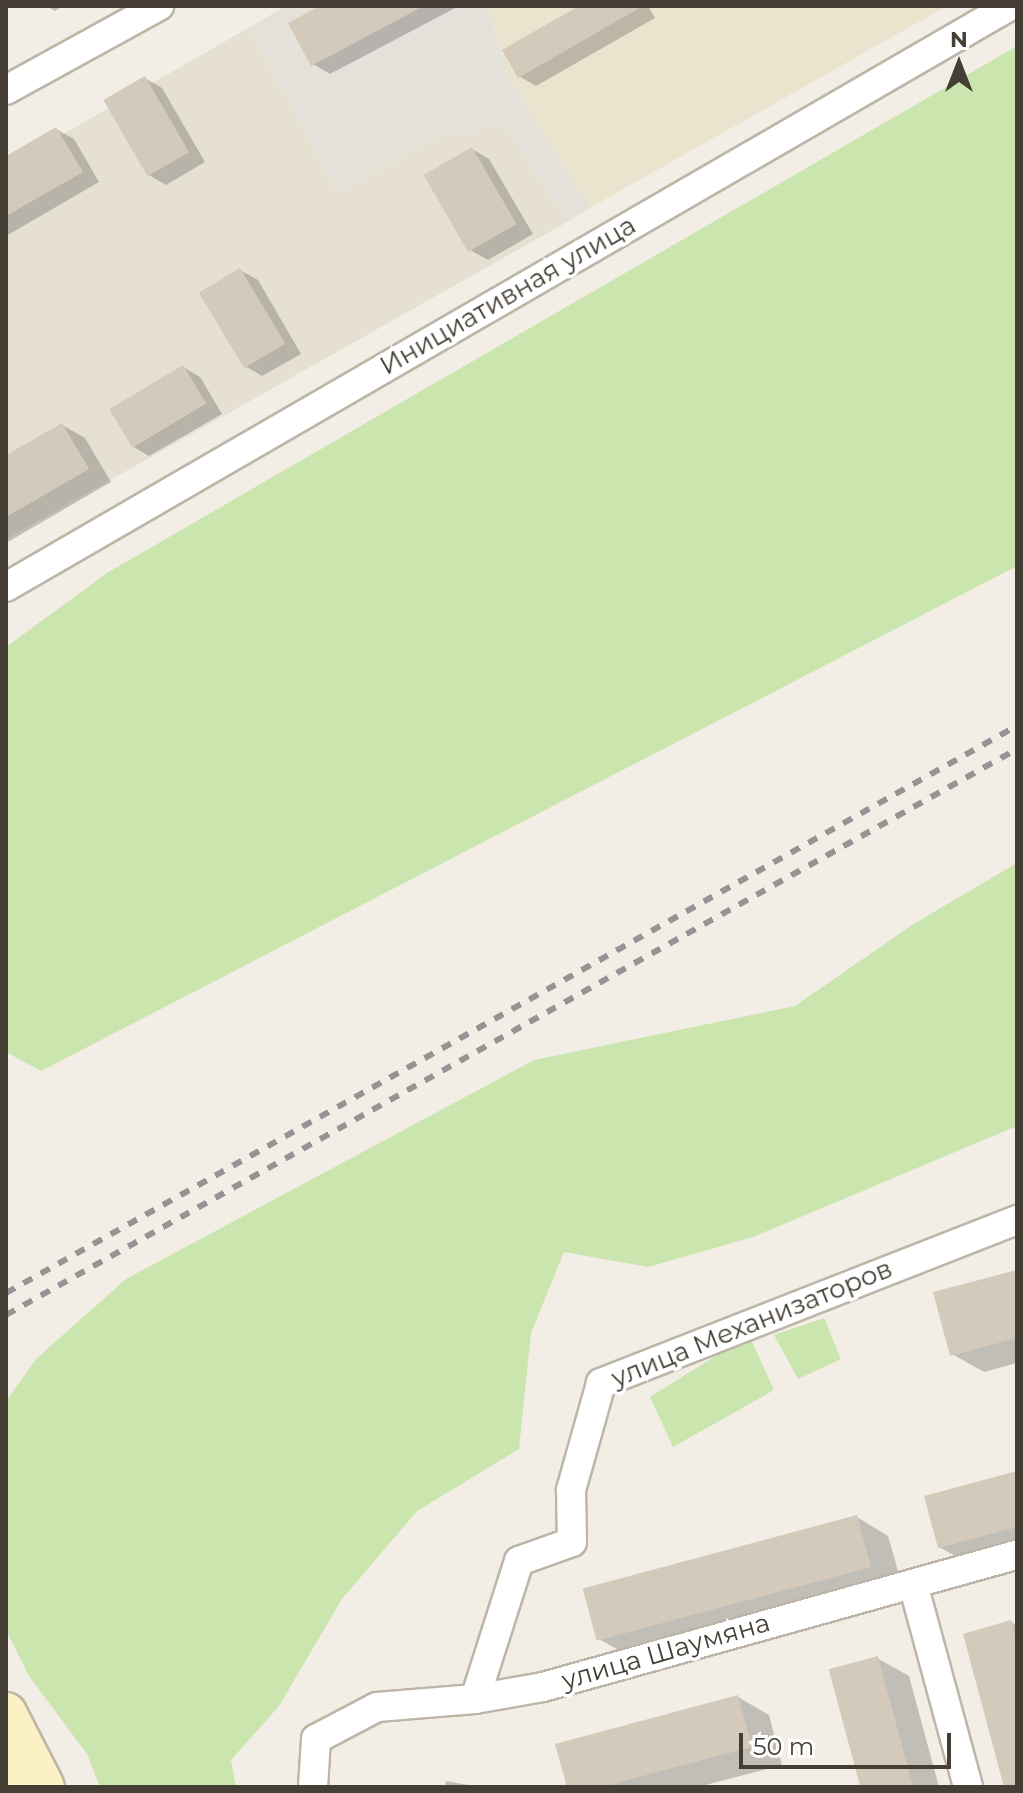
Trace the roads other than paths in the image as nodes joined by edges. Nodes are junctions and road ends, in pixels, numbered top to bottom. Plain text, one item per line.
1 (159, 6) edge
2 (1010, 6) edge
3 (6, 90) edge
4 (6, 587) edge
5 (1017, 1220) edge
6 (1017, 1555) edge
7 (913, 1584) junction
8 (475, 1699) junction
9 (6, 1713) edge
10 (6, 1775) edge
11 (12, 1787) edge
12 (44, 1787) edge
13 (313, 1787) edge
14 (968, 1787) edge

1 - 3 street
2 - 4 street, Инициативная улица
5 - 8 street, улица Механизаторов
6 - 7 street, улица Шаумяна
7 - 8 street, улица Шаумяна
7 - 14 street
8 - 13 street, улица Шаумяна
9 - 12 main road
10 - 11 main road

